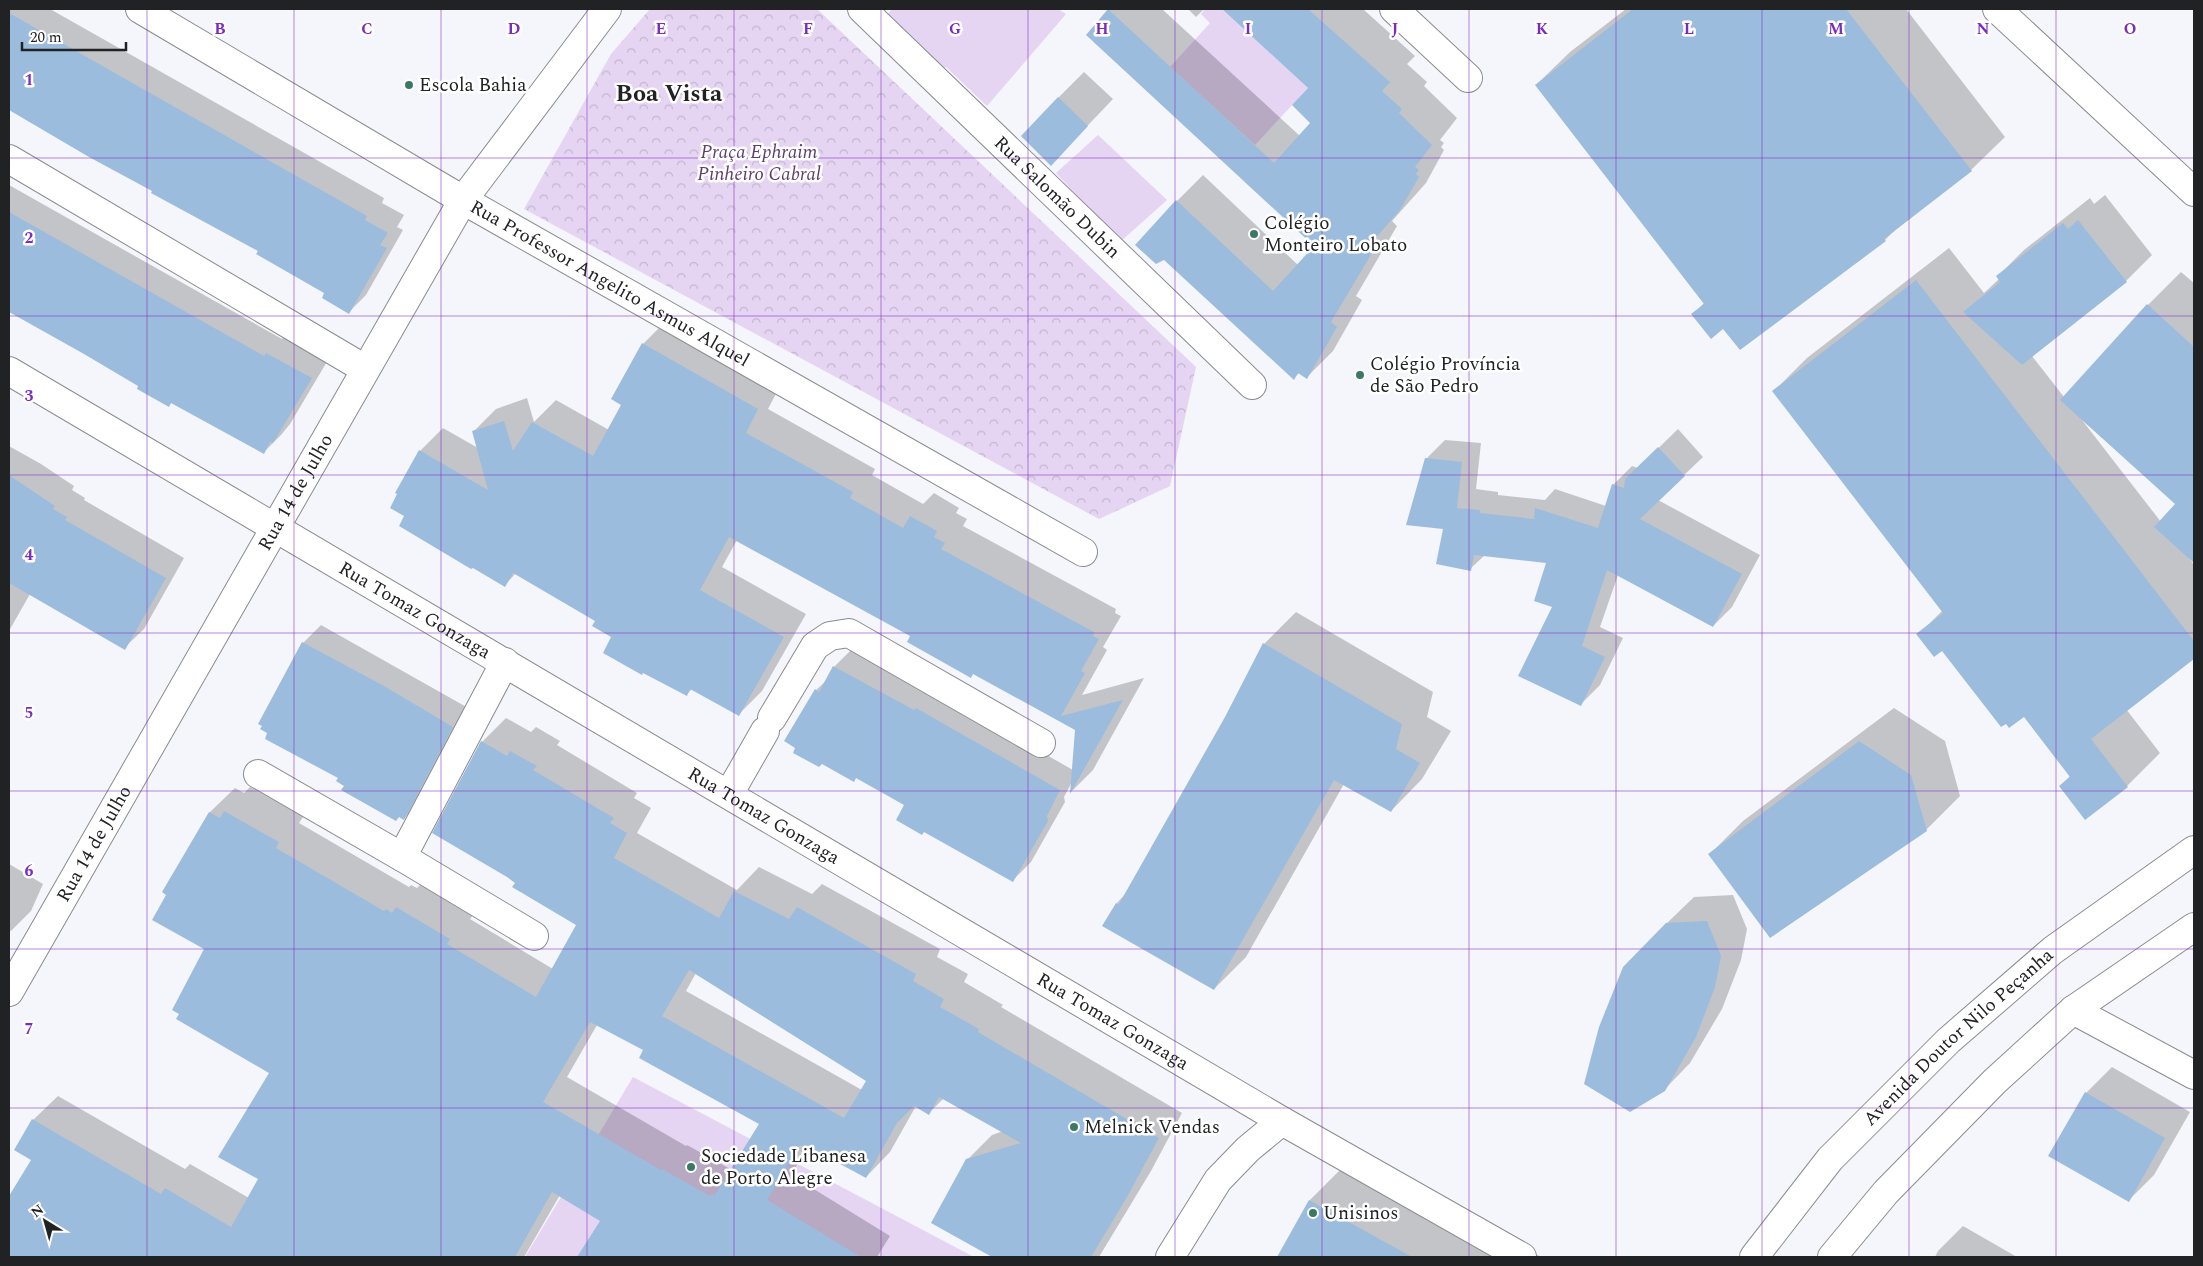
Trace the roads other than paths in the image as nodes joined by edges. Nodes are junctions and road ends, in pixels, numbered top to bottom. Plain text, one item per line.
1 (140, 9) edge
2 (607, 9) edge
3 (862, 9) edge
4 (1394, 9) edge
5 (1998, 9) edge
6 (1468, 78) dead end
7 (9, 159) edge
8 (2194, 192) edge
9 (463, 200) junction
10 (365, 370) junction
11 (9, 372) edge
12 (1252, 385) dead end
13 (275, 527) junction
14 (1082, 552) dead end
15 (505, 662) junction
16 (1041, 743) dead end
17 (258, 774) dead end
18 (729, 794) junction
19 (2194, 850) edge
20 (402, 857) junction
21 (2194, 927) edge
22 (534, 936) dead end
23 (9, 992) edge
24 (2073, 1010) junction
25 (2194, 1075) edge
26 (1282, 1121) junction
27 (1170, 1257) edge
28 (1522, 1257) edge
29 (1754, 1257) edge
30 (1832, 1257) edge

1 - 9 street, Rua Professor Angelito Asmus Alquel
2 - 9 street, Rua 14 de Julho
3 - 12 street, Rua Salomão Dubin
4 - 6 street
5 - 8 street
7 - 10 street
9 - 10 street, Rua 14 de Julho
9 - 14 street, Rua Professor Angelito Asmus Alquel
10 - 13 street, Rua 14 de Julho
11 - 13 street, Rua Tomaz Gonzaga
13 - 15 street, Rua Tomaz Gonzaga
13 - 23 street, Rua 14 de Julho
15 - 18 street, Rua Tomaz Gonzaga
15 - 20 street
16 - 18 street
17 - 20 street
18 - 26 street, Rua Tomaz Gonzaga
19 - 29 street, Avenida Doutor Nilo Peçanha
20 - 22 street
21 - 24 street
24 - 25 street
24 - 30 street
26 - 27 street
26 - 28 street, Rua Tomaz Gonzaga

